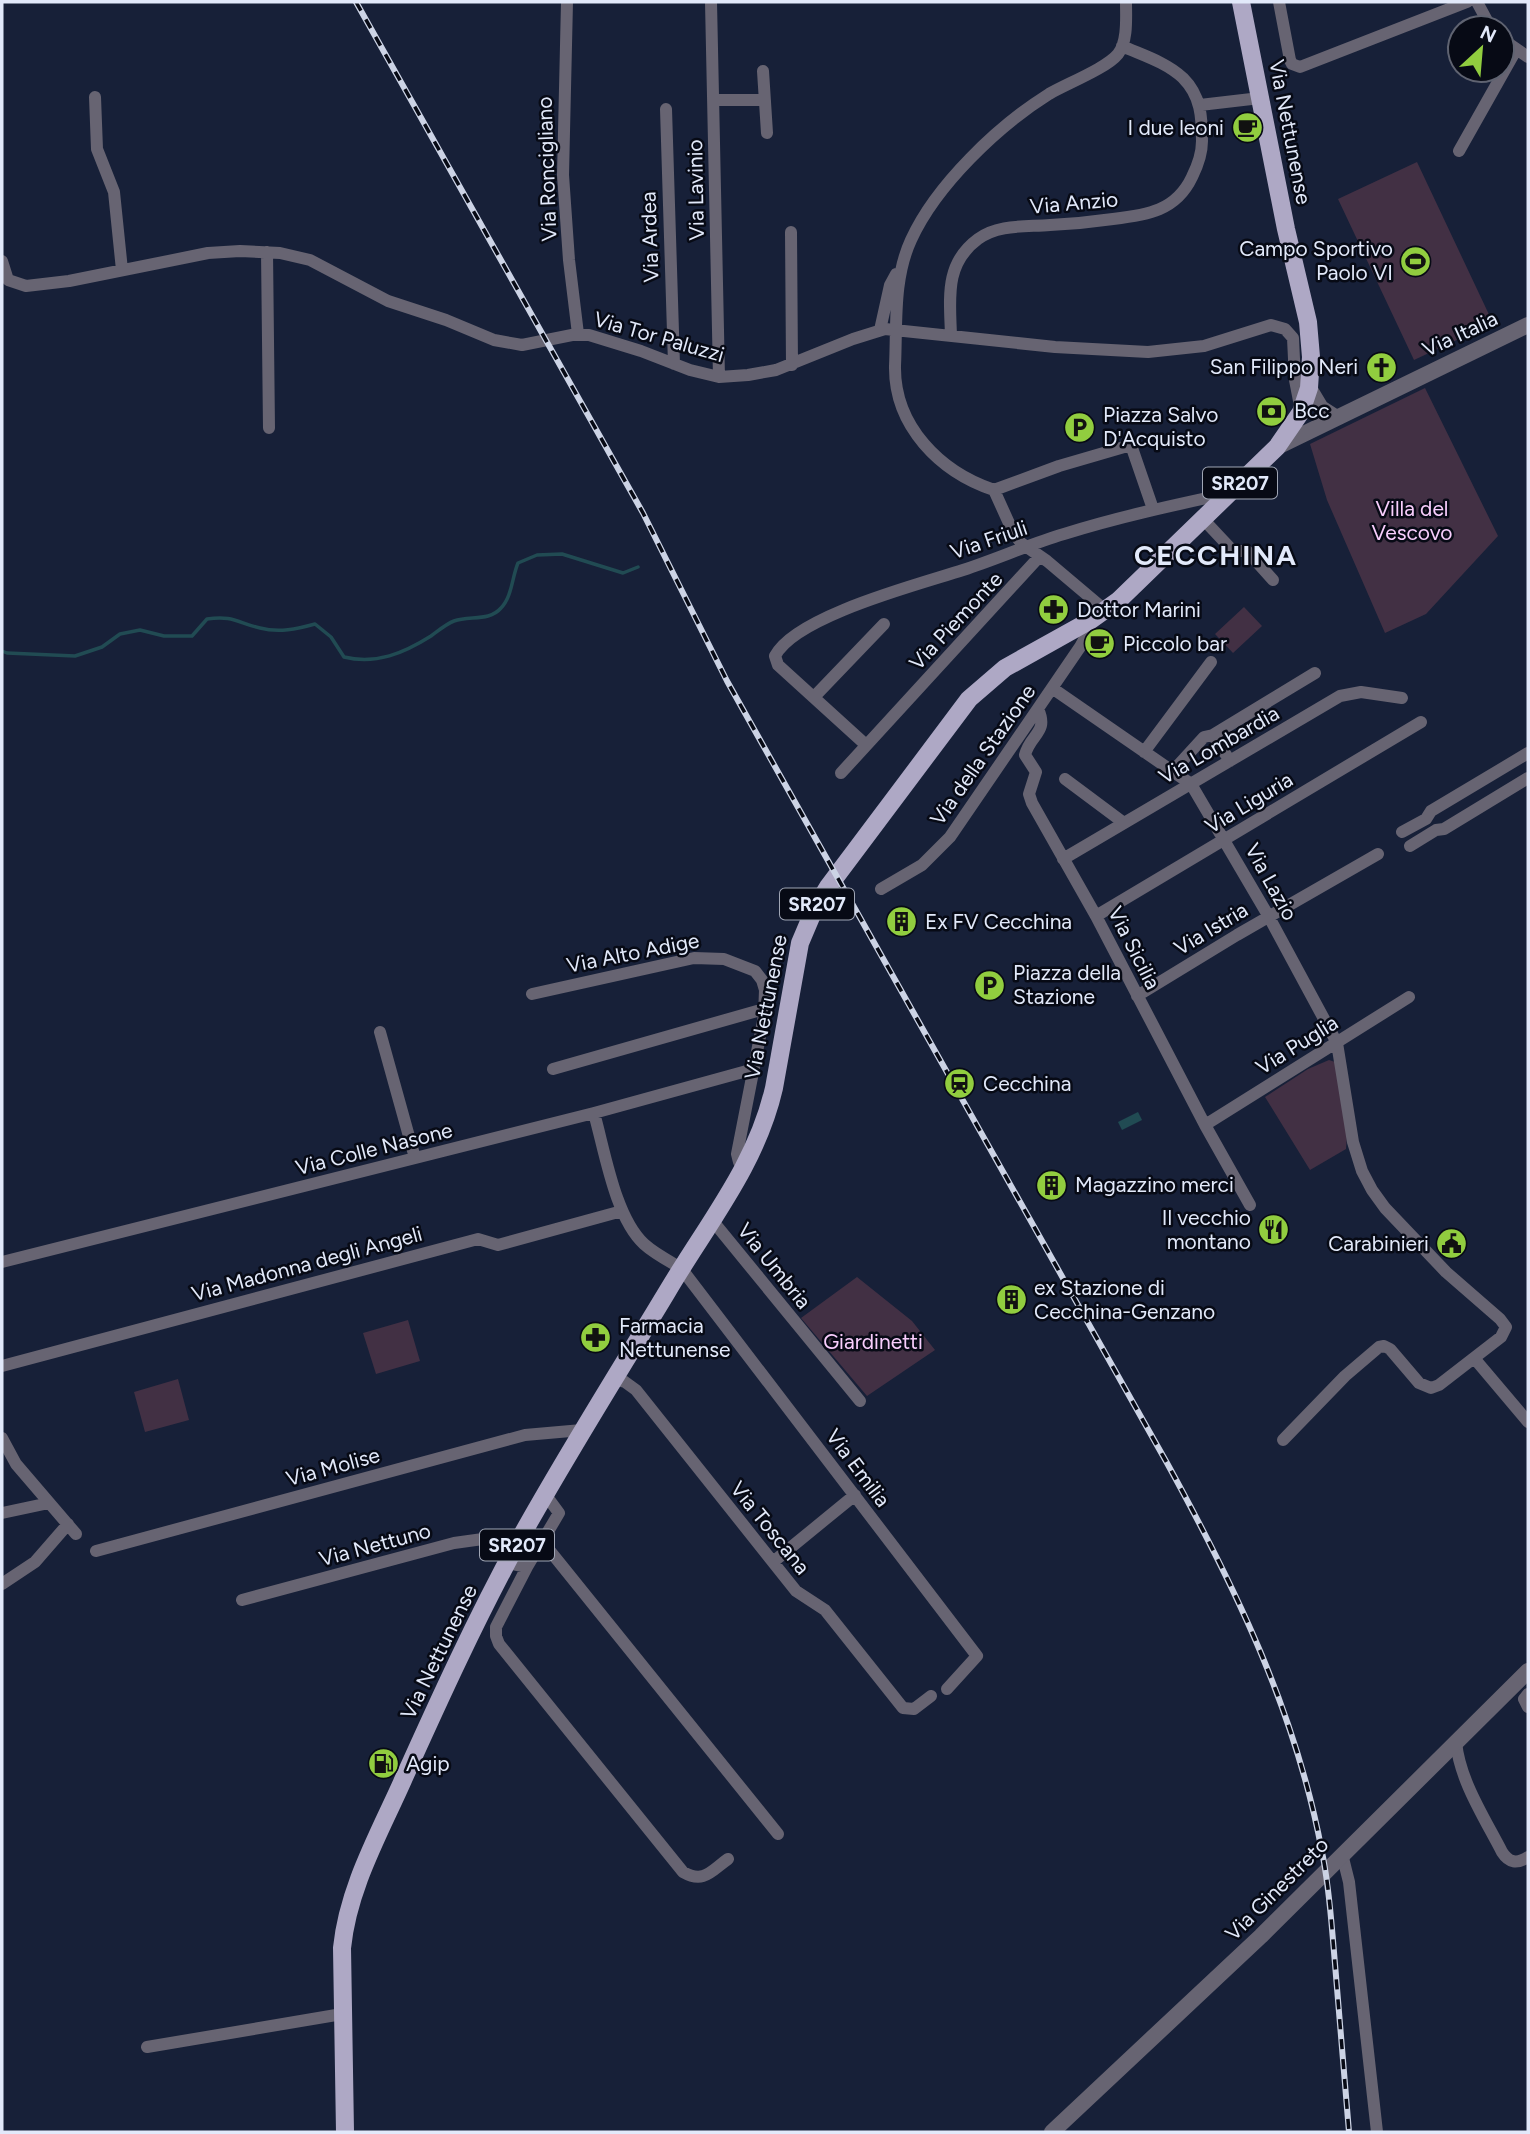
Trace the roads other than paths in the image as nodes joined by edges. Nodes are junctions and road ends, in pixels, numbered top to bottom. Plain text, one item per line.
1 (567, 2) edge
2 (711, 2) edge
3 (1126, 2) edge
4 (1241, 2) edge
5 (1279, 2) edge
6 (1467, 2) edge
7 (1122, 46) junction
8 (1516, 50) edge
9 (1528, 57) edge
10 (763, 71) dead end
11 (1497, 84) edge
12 (94, 97) dead end
13 (1260, 98) junction
14 (714, 100) junction
15 (765, 100) junction
16 (1199, 105) junction
17 (666, 109) dead end
18 (767, 133) dead end
19 (1460, 151) dead end
20 (790, 232) dead end
21 (267, 252) junction
22 (2, 261) edge
23 (903, 261) junction
24 (122, 270) junction
25 (1528, 325) edge
26 (897, 329) junction
27 (880, 330) junction
28 (578, 334) junction
29 (951, 336) junction
30 (674, 363) junction
31 (792, 365) junction
32 (719, 377) junction
33 (1309, 388) junction
34 (1301, 412) junction
35 (1335, 417) junction
36 (269, 428) dead end
37 (1277, 447) junction
38 (994, 490) junction
39 (1231, 493) junction
40 (1153, 509) junction
41 (1203, 519) junction
42 (1027, 548) junction
43 (1012, 554) junction
44 (1040, 556) junction
45 (1029, 571) junction
46 (1273, 580) dead end
47 (1098, 615) junction
48 (884, 624) dead end
49 (1211, 662) dead end
50 (1315, 673) dead end
51 (1052, 688) junction
52 (814, 697) junction
53 (1402, 698) dead end
54 (1038, 709) junction
55 (1421, 722) dead end
56 (1213, 735) junction
57 (866, 745) junction
58 (1144, 752) junction
59 (1528, 753) edge
60 (1230, 761) junction
61 (1172, 772) junction
62 (841, 773) dead end
63 (1528, 778) edge
64 (1065, 779) dead end
65 (1191, 784) junction
66 (1124, 823) junction
67 (1402, 832) dead end
68 (1225, 840) junction
69 (1410, 846) dead end
70 (1378, 854) dead end
71 (1063, 859) junction
72 (881, 890) dead end
73 (1096, 916) junction
74 (1269, 916) junction
75 (532, 993) dead end
76 (1137, 996) junction
77 (1409, 997) dead end
78 (764, 1009) junction
79 (380, 1032) dead end
80 (1337, 1043) junction
81 (553, 1069) dead end
82 (754, 1069) junction
83 (594, 1113) junction
84 (1205, 1125) junction
85 (415, 1158) junction
86 (745, 1168) junction
87 (1250, 1205) dead end
88 (622, 1211) junction
89 (712, 1220) junction
90 (2, 1262) edge
91 (681, 1268) junction
92 (1474, 1358) junction
93 (2, 1366) edge
94 (615, 1379) junction
95 (860, 1401) dead end
96 (1528, 1422) edge
97 (582, 1430) junction
98 (2, 1438) edge
99 (1283, 1440) dead end
100 (545, 1494) junction
101 (855, 1495) junction
102 (49, 1503) junction
103 (2, 1513) edge
104 (522, 1536) junction
105 (542, 1541) junction
106 (96, 1551) dead end
107 (773, 1562) junction
108 (508, 1563) junction
109 (527, 1567) junction
110 (2, 1584) edge
111 (242, 1600) dead end
112 (1528, 1671) edge
113 (947, 1689) dead end
114 (1528, 1694) edge
115 (931, 1696) dead end
116 (1528, 1707) edge
117 (1456, 1742) junction
118 (778, 1834) dead end
119 (1342, 1854) junction
120 (1528, 1857) edge
121 (728, 1858) dead end
122 (342, 2014) junction
123 (147, 2047) dead end
124 (345, 2132) edge
125 (1052, 2132) edge
126 (1377, 2132) edge

1 - 28 street, Via Roncigliano
2 - 14 street, Via Lavinio
3 - 7 street
4 - 13 main road, Via Nettunense / SR207
5 - 6 street
7 - 16 street, Via Anzio
7 - 23 street
8 - 9 street
10 - 15 street
11 - 19 street
12 - 24 street
13 - 16 street
13 - 33 main road, Via Nettunense / SR207
14 - 15 street
14 - 32 street, Via Lavinio
15 - 18 street
16 - 29 street, Via Anzio
17 - 30 street, Via Ardea
20 - 31 street
21 - 24 street, Via Tor Paluzzi
21 - 28 street, Via Tor Paluzzi
21 - 36 street
22 - 24 street, Via Tor Paluzzi
23 - 26 street
23 - 27 street
25 - 35 street, Via Italia
26 - 27 street, Via Tor Paluzzi
26 - 29 street, Via Tor Paluzzi
26 - 38 street
27 - 31 street, Via Tor Paluzzi
28 - 30 street, Via Tor Paluzzi
29 - 34 street, Via Tor Paluzzi
30 - 32 street, Via Tor Paluzzi
31 - 32 street, Via Tor Paluzzi
33 - 34 main road, Via Nettunense / SR207
33 - 35 street
34 - 37 main road, Via Nettunense / SR207
35 - 37 street, Via Italia
37 - 39 main road, Via Nettunense / SR207
38 - 40 street
38 - 42 street
39 - 40 street, Via Friuli
39 - 41 main road, Via Nettunense / SR207
40 - 42 street, Via Friuli
41 - 46 street
41 - 47 main road, Via Nettunense / SR207
42 - 43 street, Via Friuli
42 - 44 street
43 - 45 street
43 - 52 street, Via Friuli
44 - 45 street, Via Piemonte
44 - 47 street
45 - 57 street, Via Piemonte
47 - 51 street, Via della Stazione
47 - 86 main road, Via Nettunense / SR207
48 - 52 street
49 - 58 street
50 - 56 street
51 - 54 street, Via della Stazione
51 - 58 street, Via Lazio
52 - 57 street
53 - 60 street, Via Lombardia
54 - 71 street, Via Sicilia
54 - 72 street, Via della Stazione
55 - 68 street, Via Liguria
56 - 60 street
56 - 61 street
57 - 62 street, Via Piemonte
58 - 61 street, Via Lazio
59 - 67 street
60 - 65 street, Via Lombardia
61 - 65 street, Via Lazio
63 - 69 street
64 - 66 street
65 - 66 street, Via Lombardia
65 - 68 street, Via Lazio
66 - 71 street, Via Lombardia
68 - 73 street, Via Liguria
68 - 74 street, Via Lazio
70 - 74 street, Via Istria
71 - 73 street, Via Sicilia
73 - 76 street, Via Sicilia
74 - 76 street, Via Istria
74 - 80 street, Via Lazio
75 - 78 street, Via Alto Adige
76 - 84 street, Via Sicilia
77 - 80 street, Via Puglia
78 - 81 street
78 - 82 street
79 - 85 street
80 - 84 street, Via Puglia
80 - 92 street, Via Lazio
82 - 83 street, Via Colle Nasone
82 - 86 street
83 - 85 street, Via Colle Nasone
83 - 88 street
84 - 87 street, Via Sicilia
85 - 90 street, Via Colle Nasone
86 - 89 main road, Via Nettunense / SR207
88 - 91 street
88 - 93 street, Via Madonna degli Angeli
89 - 91 main road, Via Nettunense / SR207
89 - 95 street, Via Umbria
91 - 94 main road, Via Nettunense / SR207
91 - 101 street, Via Emilia
92 - 96 street
92 - 99 street
94 - 97 main road, Via Nettunense / SR207
94 - 107 street, Via Toscana
97 - 100 main road, Via Nettunense / SR207
97 - 106 street, Via Molise
98 - 102 street
100 - 104 main road, Via Nettunense / SR207
100 - 105 street
101 - 107 street
101 - 113 street, Via Emilia
102 - 103 street
102 - 110 street
104 - 105 street
104 - 108 main road, Via Nettunense / SR207
104 - 111 street, Via Nettuno
105 - 109 street
105 - 118 street
107 - 115 street, Via Toscana
108 - 109 street
108 - 122 main road, Via Nettunense / SR207
109 - 121 street
112 - 117 street, Via Ginestreto
114 - 116 street
117 - 119 street, Via Ginestreto
117 - 120 street
119 - 125 street, Via Ginestreto
119 - 126 street
122 - 123 street
122 - 124 main road, Via Nettunense / SR207

